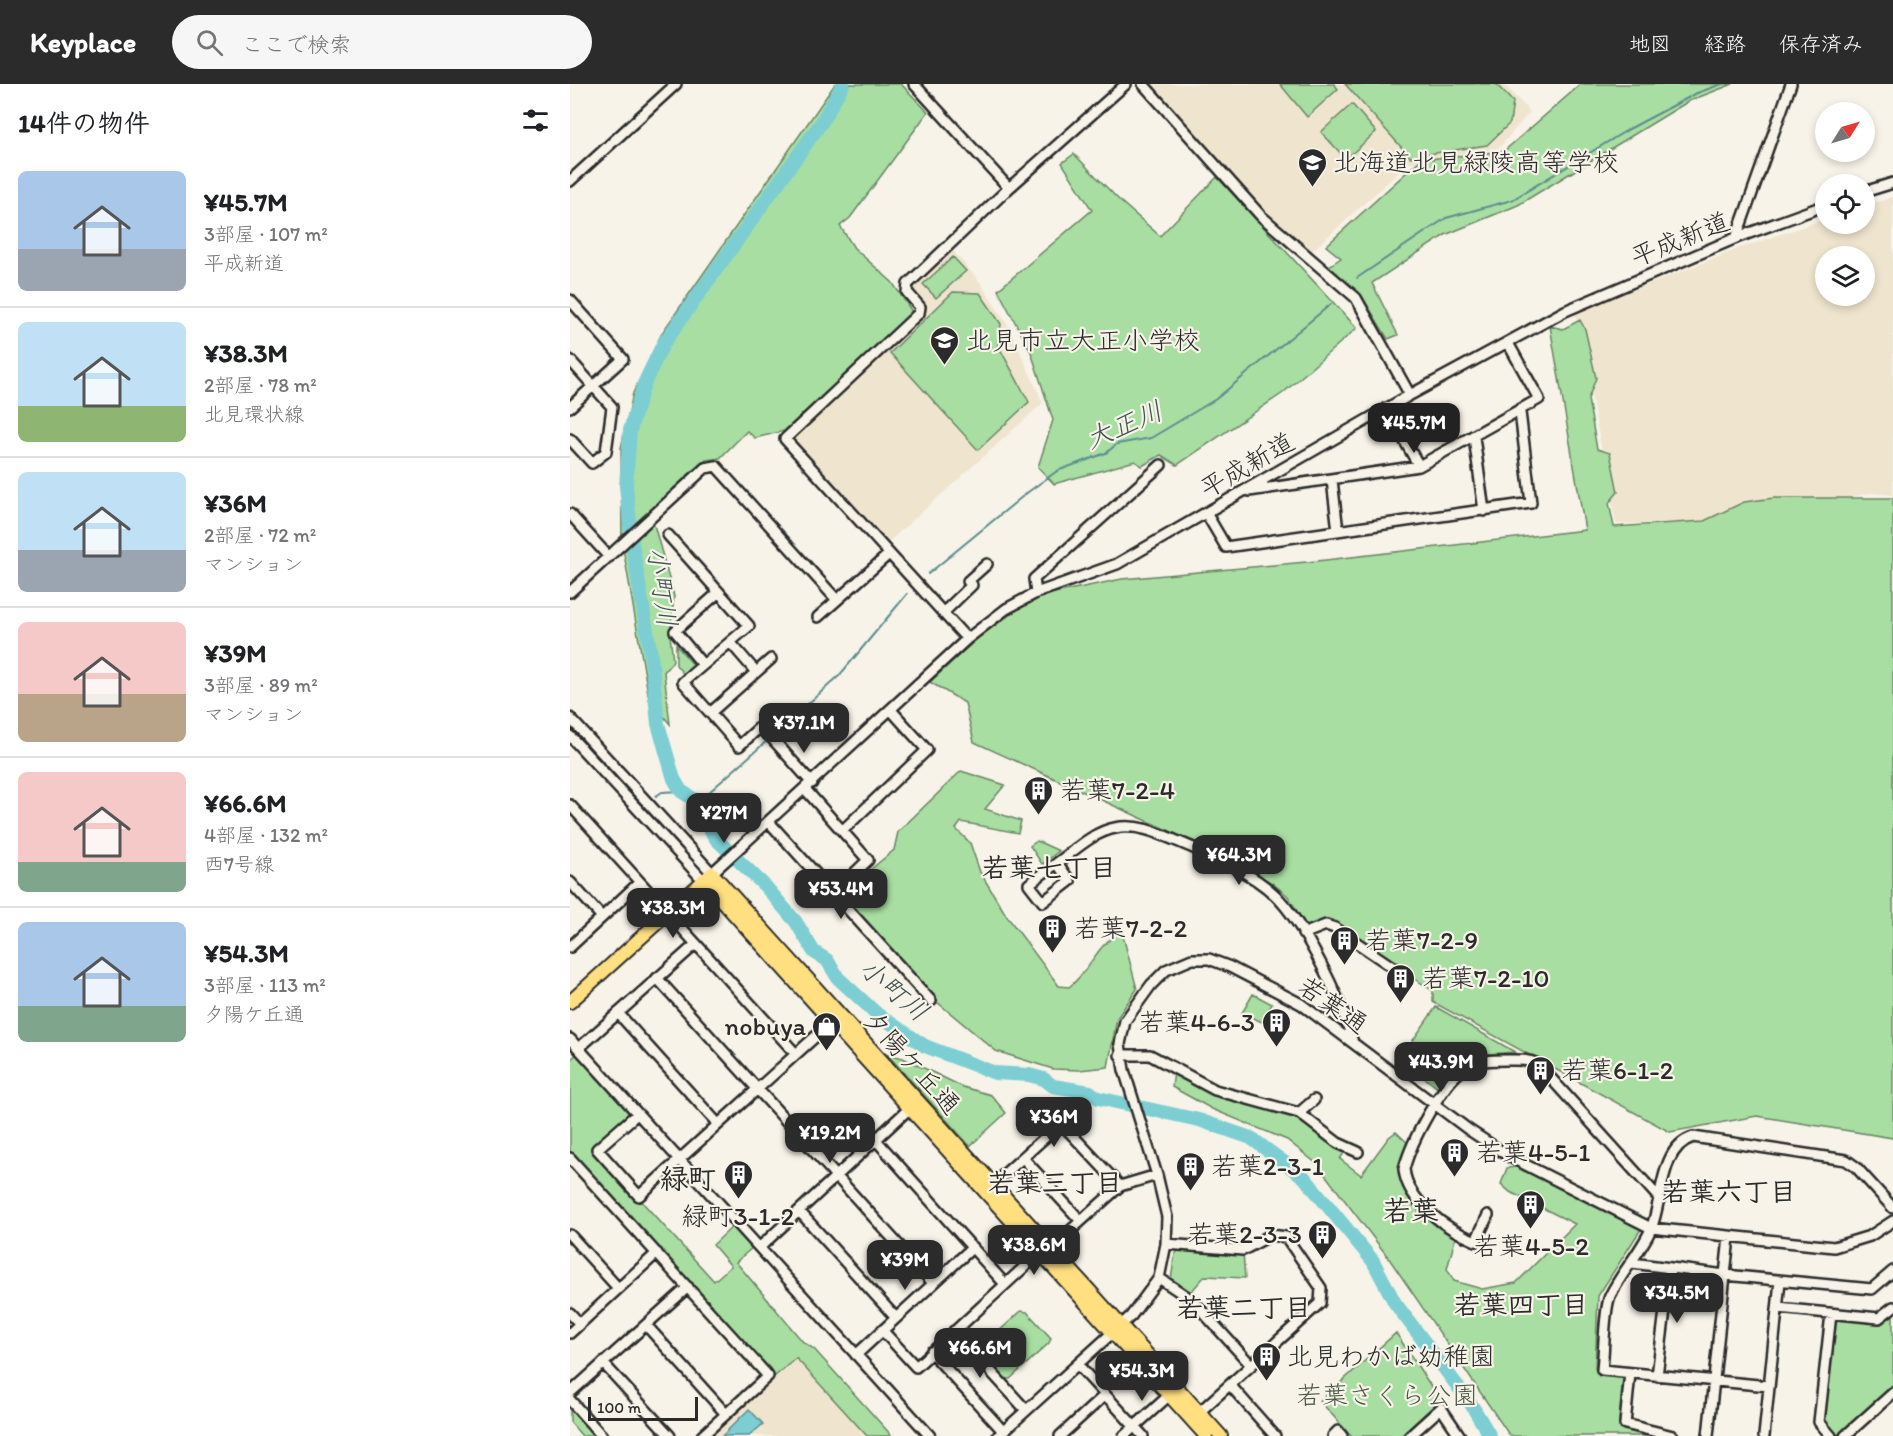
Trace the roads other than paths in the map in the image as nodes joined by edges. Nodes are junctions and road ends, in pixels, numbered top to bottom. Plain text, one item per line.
1 (676, 84) edge
2 (914, 84) edge
3 (1126, 84) edge
4 (1143, 84) edge
5 (1791, 84) edge
6 (570, 181) edge
7 (1893, 183) edge
8 (1009, 188) junction
9 (1875, 189) edge
10 (1815, 209) edge
11 (1736, 238) junction
12 (570, 300) edge
13 (1508, 343) junction
14 (570, 360) edge
15 (594, 386) junction
16 (1410, 395) junction
17 (570, 407) edge
18 (1386, 408) junction
19 (1520, 412) junction
20 (1474, 437) junction
21 (570, 439) edge
22 (1161, 465) dead end
23 (1419, 466) junction
24 (1332, 480) junction
25 (1244, 491) junction
26 (1484, 511) junction
27 (1206, 513) junction
28 (570, 514) edge
29 (1338, 531) junction
30 (668, 535) dead end
31 (889, 554) junction
32 (609, 557) junction
33 (987, 564) dead end
34 (570, 592) edge
35 (719, 592) junction
36 (1036, 593) junction
37 (837, 600) junction
38 (943, 612) junction
39 (818, 617) dead end
40 (967, 639) junction
41 (730, 642) junction
42 (771, 658) dead end
43 (703, 665) junction
44 (756, 672) junction
45 (891, 710) junction
46 (710, 713) junction
47 (570, 718) edge
48 (579, 728) junction
49 (570, 736) edge
50 (809, 786) junction
51 (570, 805) edge
52 (769, 822) junction
53 (842, 831) junction
54 (1057, 863) junction
55 (712, 872) junction
56 (570, 882) edge
57 (640, 882) junction
58 (834, 893) junction
59 (668, 912) junction
60 (602, 917) junction
61 (1303, 934) junction
62 (696, 944) junction
63 (570, 947) edge
64 (1397, 970) dead end
65 (657, 978) junction
66 (570, 1002) edge
67 (931, 1002) dead end
68 (618, 1013) junction
69 (835, 1018) junction
70 (570, 1039) edge
71 (1353, 1043) junction
72 (579, 1048) junction
73 (796, 1054) junction
74 (1120, 1055) junction
75 (757, 1089) junction
76 (1314, 1100) dead end
77 (913, 1105) junction
78 (1435, 1106) junction
79 (1299, 1113) junction
80 (637, 1114) junction
81 (718, 1125) junction
82 (876, 1140) junction
83 (1358, 1152) dead end
84 (570, 1158) edge
85 (1023, 1158) junction
86 (679, 1160) junction
87 (1157, 1174) junction
88 (837, 1175) junction
89 (1120, 1186) junction
90 (989, 1189) junction
91 (1660, 1199) junction
92 (1893, 1208) edge
93 (799, 1211) junction
94 (1488, 1215) dead end
95 (1081, 1221) junction
96 (1893, 1221) edge
97 (1651, 1228) junction
98 (570, 1236) edge
99 (1729, 1238) junction
100 (1166, 1244) junction
101 (759, 1247) junction
102 (973, 1247) junction
103 (1051, 1248) junction
104 (657, 1253) junction
105 (1039, 1254) junction
106 (1632, 1263) junction
107 (1670, 1269) junction
108 (1893, 1271) edge
109 (1725, 1275) junction
110 (1159, 1278) junction
111 (1780, 1281) junction
112 (933, 1282) junction
113 (1005, 1284) junction
114 (688, 1287) junction
115 (618, 1288) junction
116 (1893, 1307) edge
117 (1778, 1308) junction
118 (570, 1313) edge
119 (1831, 1314) junction
120 (896, 1318) junction
121 (580, 1324) junction
122 (646, 1325) junction
123 (882, 1330) junction
124 (954, 1330) junction
125 (1117, 1330) junction
126 (570, 1333) edge
127 (931, 1352) junction
128 (856, 1354) junction
129 (603, 1363) junction
130 (1078, 1365) junction
131 (1251, 1365) junction
132 (1630, 1373) junction
133 (1657, 1376) junction
134 (1713, 1381) junction
135 (1230, 1384) junction
136 (1769, 1386) junction
137 (1174, 1392) junction
138 (570, 1393) edge
139 (1893, 1393) edge
140 (1105, 1395) junction
141 (570, 1400) edge
142 (1026, 1410) junction
143 (726, 1414) junction
144 (1195, 1416) junction
145 (1134, 1426) junction
146 (1000, 1434) edge
147 (602, 1436) edge
148 (670, 1436) edge
149 (702, 1436) edge
150 (930, 1436) edge
151 (1060, 1436) edge
152 (1124, 1436) edge
153 (1143, 1436) edge
154 (1206, 1436) edge
155 (1221, 1436) edge
156 (1275, 1436) edge
157 (1333, 1436) edge
158 (1342, 1436) edge
159 (1410, 1436) edge
160 (1460, 1436) edge
161 (1673, 1436) edge
162 (1708, 1436) edge
163 (1764, 1436) edge
164 (1831, 1436) edge
165 (1845, 1436) edge

1 - 6 street
2 - 8 street
3 - 8 street
4 - 16 street
5 - 11 street
7 - 9 street
8 - 31 street
10 - 11 street, 平成新道
11 - 13 street, 平成新道
12 - 15 street
13 - 16 street, 平成新道
13 - 19 street
14 - 15 street
15 - 17 street
15 - 21 street
16 - 18 street, 平成新道
18 - 23 street
18 - 25 street, 平成新道
19 - 20 street
19 - 26 street
20 - 23 street
20 - 26 street
22 - 36 street
23 - 24 street
24 - 25 street
24 - 29 street
25 - 27 street, 平成新道
26 - 29 street
27 - 29 street
27 - 36 street, 平成新道
28 - 32 street
30 - 35 street
31 - 37 street
31 - 38 street
32 - 34 street
32 - 37 street
33 - 38 street
35 - 41 street
35 - 43 street
36 - 40 street, 平成新道
37 - 39 street
38 - 40 street
40 - 45 street, 平成新道
41 - 43 street
41 - 44 street
42 - 44 street
43 - 46 street
44 - 46 street
45 - 50 street, 平成新道
45 - 53 street
46 - 50 street
47 - 48 street, 夕陽ケ丘通
48 - 49 street
48 - 55 street, 夕陽ケ丘通
49 - 55 street, 夕陽ケ丘通
50 - 52 street, 平成新道
50 - 53 street
51 - 57 street
52 - 55 street, 平成新道
52 - 58 street
53 - 58 street
54 - 54 street
54 - 61 street
55 - 59 main road
55 - 69 main road, 夕陽ケ丘通
56 - 60 street
57 - 59 street
57 - 60 street
58 - 67 street
59 - 62 street
59 - 66 main road
60 - 63 street
61 - 64 street
61 - 71 street
62 - 65 street
62 - 73 street
65 - 68 street
65 - 75 street
68 - 72 street
68 - 81 street
69 - 73 street
69 - 77 main road, 夕陽ケ丘通
70 - 72 street
71 - 74 street, 若葉通
71 - 78 street, 若葉通
72 - 80 street
73 - 75 street
74 - 79 street
74 - 87 street, 若葉通
75 - 81 street
75 - 88 street
76 - 79 street
77 - 82 street
77 - 90 main road, 夕陽ケ丘通
78 - 91 street
78 - 94 street
78 - 97 street, 若葉通
79 - 83 street
80 - 86 street
80 - 86 street
81 - 86 street
82 - 88 street
82 - 102 street
84 - 104 street
85 - 89 street
85 - 90 street
85 - 95 street
86 - 101 street
87 - 89 street
87 - 100 street, 若葉通
88 - 93 street
88 - 112 street
89 - 95 street
90 - 103 main road, 夕陽ケ丘通
90 - 105 main road, 夕陽ケ丘通
91 - 92 street
91 - 97 street
93 - 101 street
93 - 120 street
95 - 103 street
96 - 99 street, 若葉通
97 - 99 street, 若葉通
97 - 106 street
98 - 115 street
99 - 109 street
100 - 110 street, 若葉通
100 - 131 street
101 - 128 street
102 - 112 street
102 - 113 street
103 - 105 street
103 - 125 main road, 夕陽ケ丘通
104 - 114 street
104 - 115 street
105 - 113 street
105 - 125 main road, 夕陽ケ丘通
106 - 107 street
106 - 132 street
107 - 109 street
107 - 133 street
108 - 111 street
109 - 111 street
109 - 134 street
110 - 125 street, 若葉通
110 - 131 street
111 - 117 street
112 - 120 street
113 - 124 street
114 - 122 street
114 - 143 street
115 - 121 street
116 - 119 street
117 - 119 street
117 - 136 street
118 - 121 street
119 - 164 street
120 - 123 street
121 - 126 street
122 - 129 street
122 - 143 street
123 - 127 street
123 - 128 street
124 - 127 street
124 - 142 street
125 - 130 street, 若葉通
125 - 137 main road, 夕陽ケ丘通
127 - 146 street
128 - 150 street
129 - 138 street
129 - 148 street
130 - 140 street
130 - 142 street, 若葉通
131 - 135 street
132 - 133 street
132 - 161 street
133 - 134 street
134 - 136 street
134 - 162 street
135 - 144 street
135 - 156 street
136 - 163 street
137 - 144 main road, 夕陽ケ丘通
137 - 145 street
139 - 165 street
140 - 145 street
140 - 151 street
141 - 147 street
142 - 146 street, 若葉通
143 - 149 street
144 - 154 main road, 夕陽ケ丘通
144 - 155 main road, 夕陽ケ丘通
145 - 152 street
145 - 153 street
157 - 158 street
159 - 160 street

